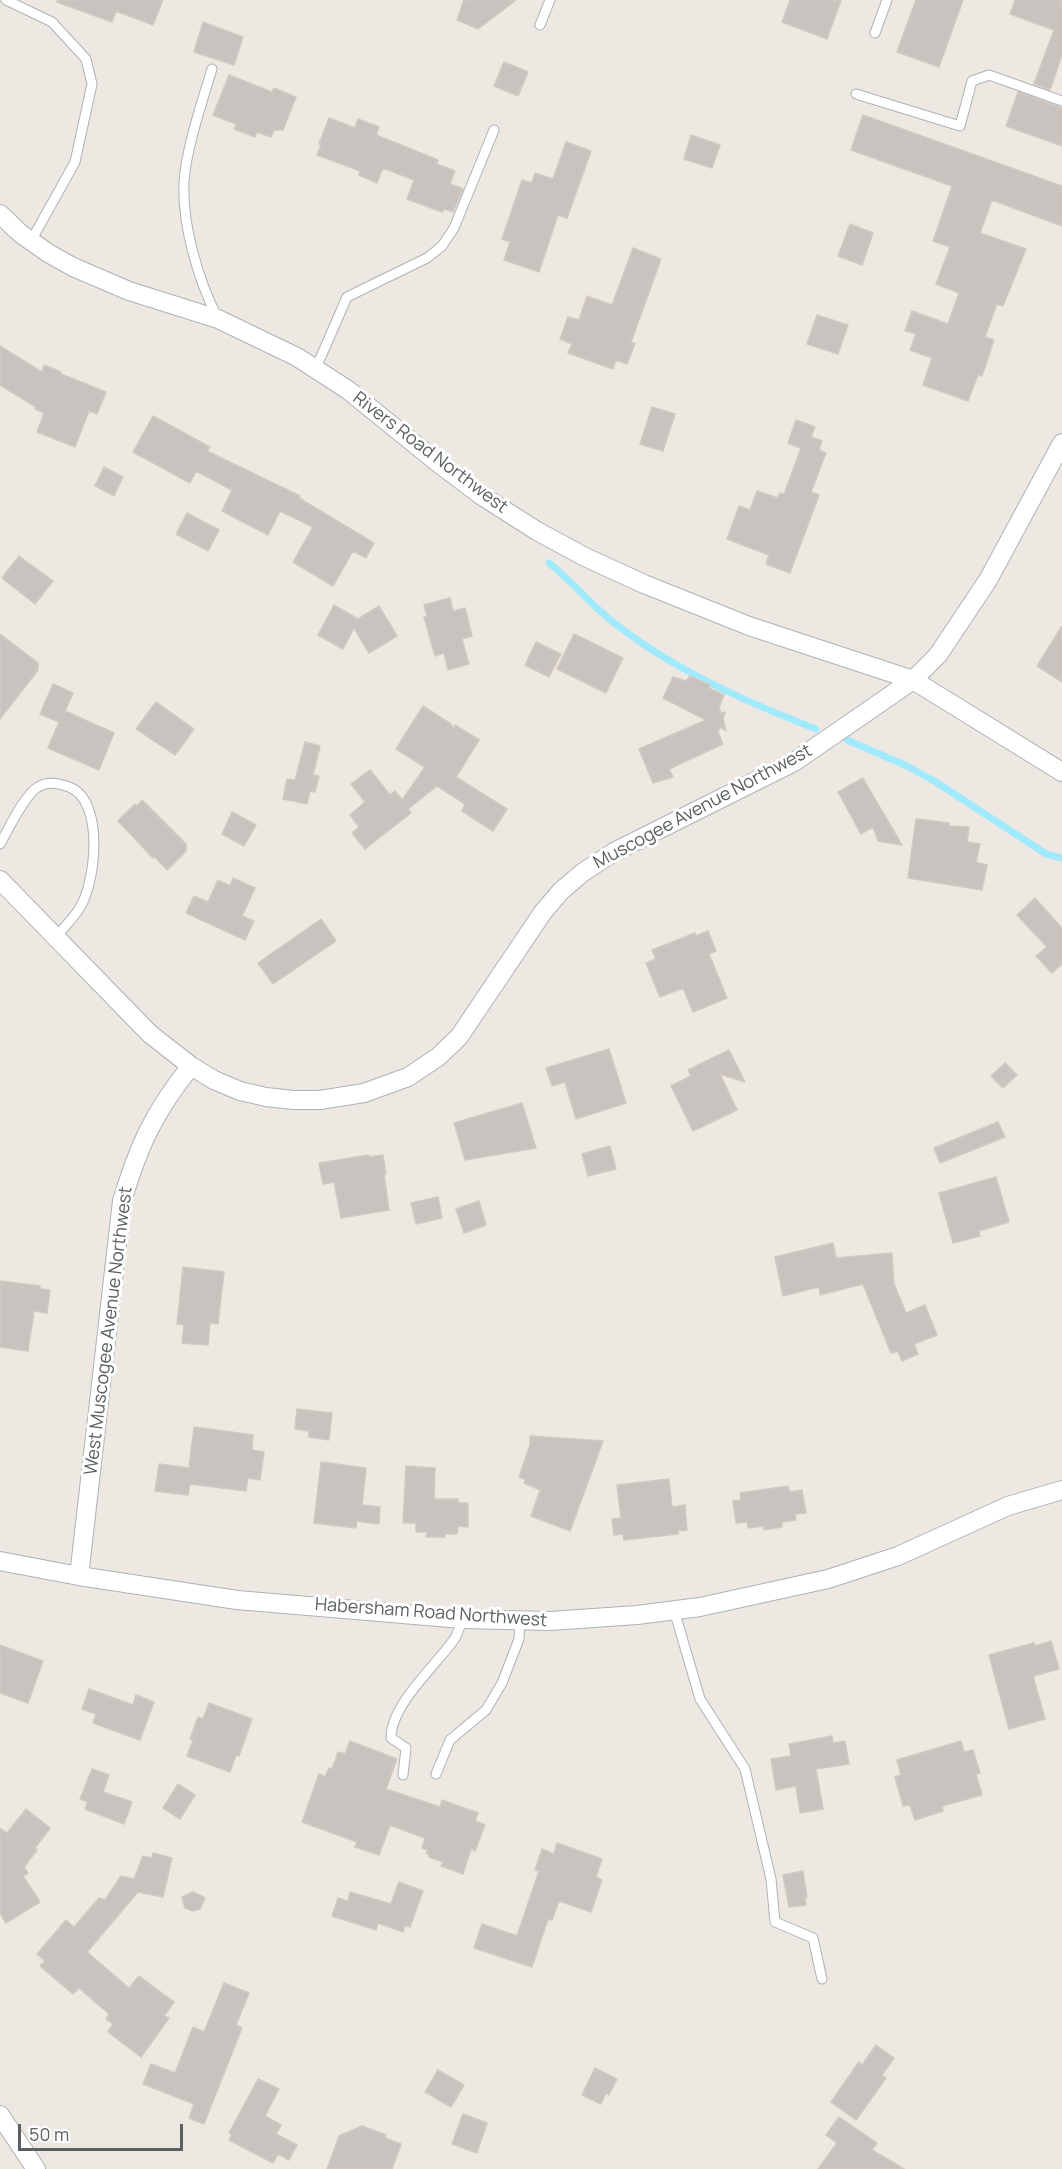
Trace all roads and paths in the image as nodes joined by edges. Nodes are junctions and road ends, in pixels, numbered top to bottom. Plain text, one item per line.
1 (6, 0) edge
2 (550, 0) edge
3 (887, 0) edge
4 (540, 25) dead end
5 (874, 33) dead end
6 (212, 69) dead end
7 (856, 94) dead end
8 (1062, 102) edge
9 (494, 130) dead end
10 (0, 214) edge
11 (31, 241) junction
12 (218, 319) junction
13 (316, 368) junction
14 (1062, 443) edge
15 (913, 680) junction
16 (1062, 772) edge
17 (0, 844) edge
18 (0, 880) edge
19 (56, 938) junction
20 (191, 1066) junction
21 (1062, 1490) edge
22 (0, 1560) edge
23 (79, 1576) junction
24 (674, 1610) junction
25 (462, 1619) junction
26 (520, 1621) junction
27 (403, 1774) dead end
28 (435, 1774) dead end
29 (822, 1979) dead end
30 (0, 2115) edge
31 (36, 2169) edge

1 - 11 lane
2 - 4 lane
3 - 5 lane
6 - 12 lane
7 - 8 lane
9 - 13 lane
10 - 11 street, Rivers Road Northwest
11 - 12 street, Rivers Road Northwest
12 - 13 street, Rivers Road Northwest
13 - 15 street, Rivers Road Northwest
14 - 15 street, Muscogee Avenue Northwest
15 - 16 street, Rivers Road Northwest
15 - 20 street, Muscogee Avenue Northwest
17 - 19 lane
18 - 19 street, Muscogee Avenue Northwest
19 - 20 street, Muscogee Avenue Northwest
20 - 23 street, West Muscogee Avenue Northwest
21 - 24 street, Habersham Road Northwest
22 - 23 street, Habersham Road Northwest
23 - 25 street, Habersham Road Northwest
24 - 26 street, Habersham Road Northwest
24 - 29 lane
25 - 26 street, Habersham Road Northwest
25 - 27 lane
26 - 28 lane
30 - 31 street

